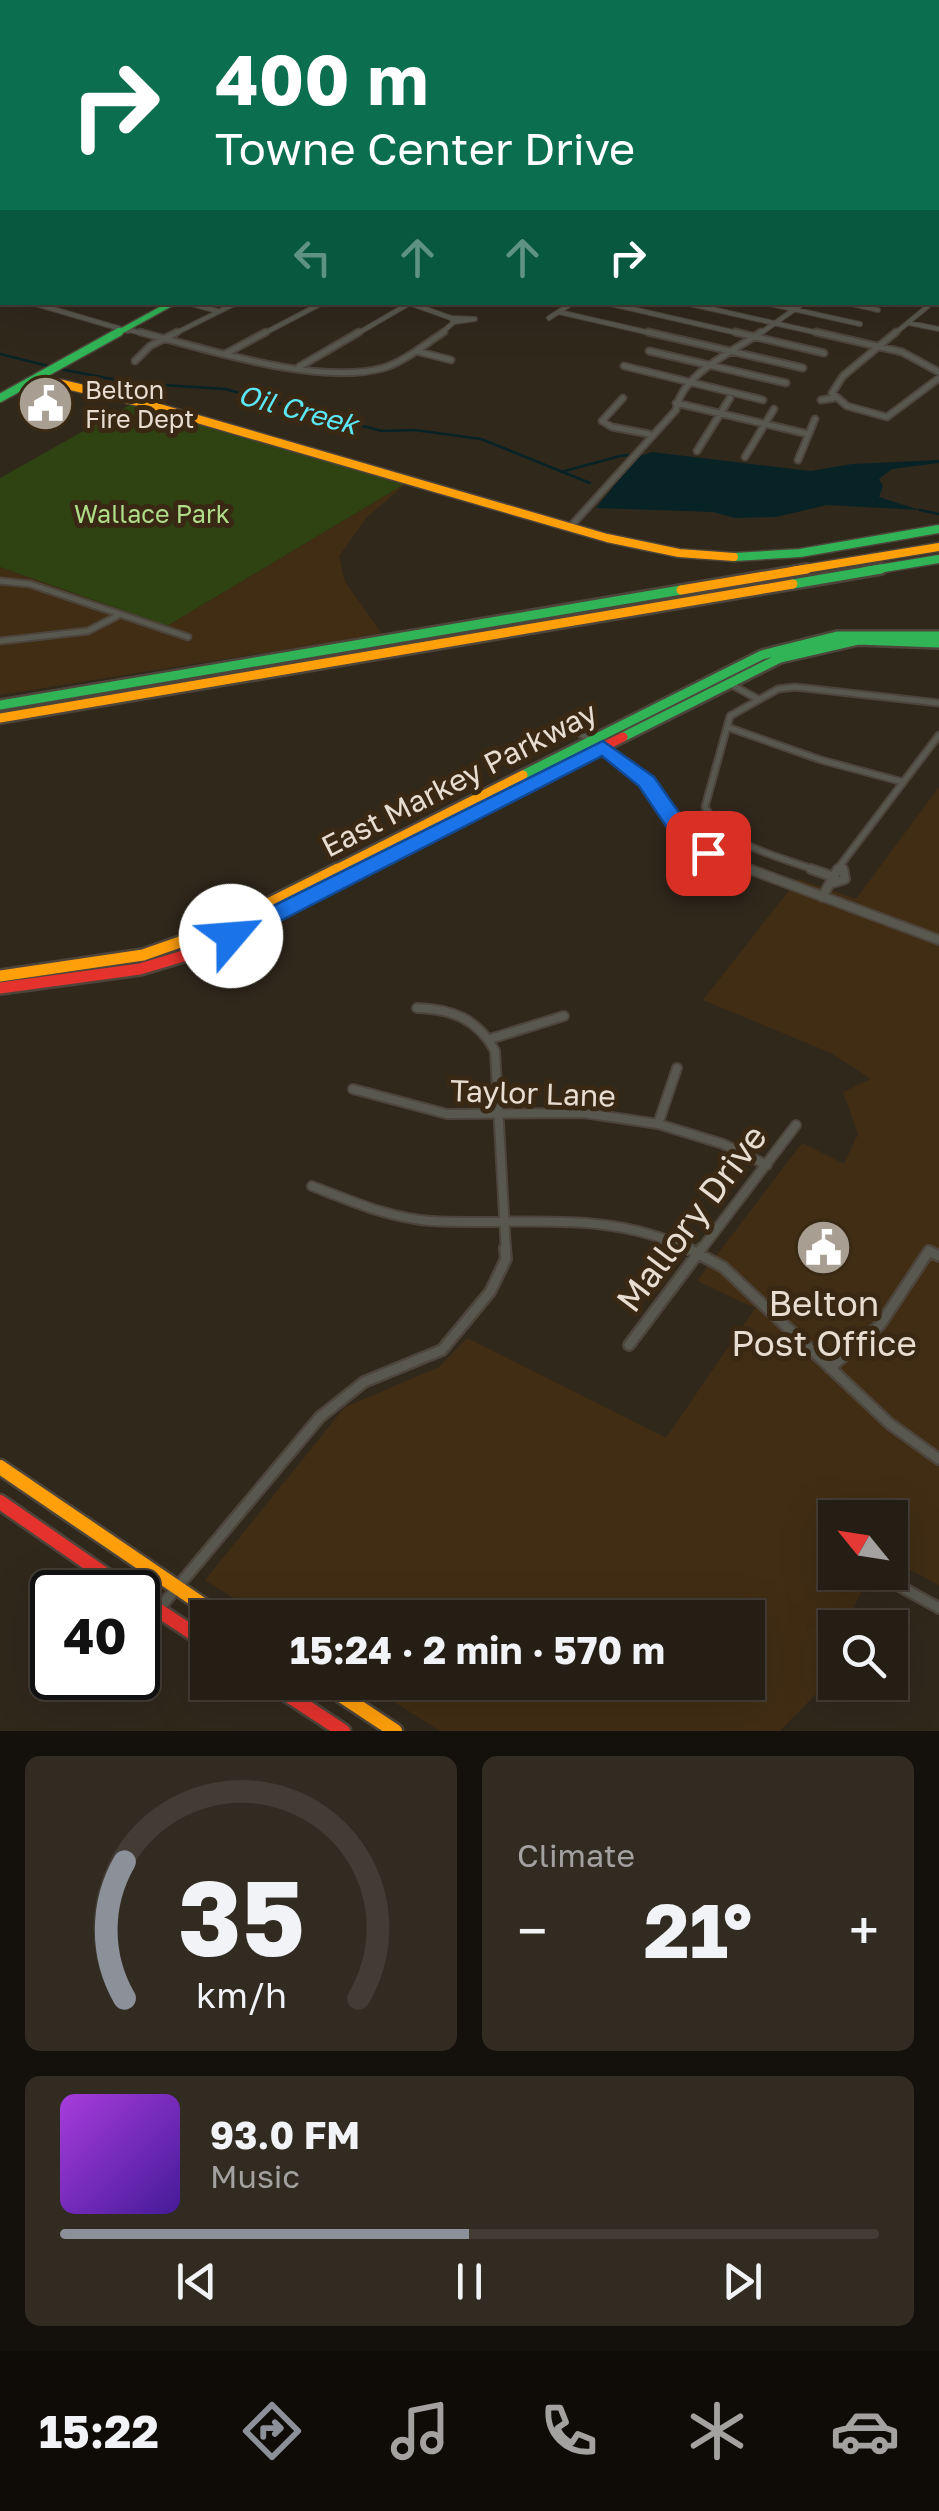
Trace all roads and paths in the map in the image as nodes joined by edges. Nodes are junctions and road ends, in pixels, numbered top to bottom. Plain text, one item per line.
1 (39, 305) edge
2 (168, 305) edge
3 (195, 305) edge
4 (232, 305) edge
5 (318, 305) edge
6 (405, 305) edge
7 (417, 305) edge
8 (570, 305) edge
9 (615, 305) edge
10 (695, 305) edge
11 (774, 305) edge
12 (801, 305) edge
13 (857, 305) edge
14 (930, 305) edge
15 (795, 310) junction
16 (878, 310) dead end
17 (218, 312) junction
18 (559, 312) junction
19 (549, 318) dead end
20 (775, 323) junction
21 (907, 323) junction
22 (860, 324) dead end
23 (124, 329) junction
24 (939, 330) edge
25 (755, 337) junction
26 (164, 339) junction
27 (879, 346) junction
28 (414, 350) junction
29 (649, 351) dead end
30 (734, 352) junction
31 (824, 352) dead end
32 (224, 354) junction
33 (450, 360) dead end
34 (136, 361) dead end
35 (939, 363) edge
36 (928, 365) junction
37 (624, 366) dead end
38 (714, 366) junction
39 (298, 368) junction
40 (803, 368) dead end
41 (939, 375) edge
42 (45, 376) junction
43 (690, 382) junction
44 (786, 383) dead end
45 (0, 398) edge
46 (624, 398) dead end
47 (730, 398) dead end
48 (834, 398) junction
49 (763, 400) dead end
50 (820, 400) dead end
51 (676, 403) junction
52 (774, 409) dead end
53 (720, 414) junction
54 (815, 419) dead end
55 (765, 424) junction
56 (651, 434) junction
57 (808, 434) junction
58 (697, 451) dead end
59 (745, 457) dead end
60 (798, 460) dead end
61 (570, 527) junction
62 (939, 529) edge
63 (939, 547) edge
64 (939, 559) edge
65 (0, 581) edge
66 (118, 615) junction
67 (188, 637) dead end
68 (939, 640) edge
69 (0, 641) edge
70 (729, 683) junction
71 (759, 700) junction
72 (0, 703) edge
73 (939, 703) edge
74 (0, 721) edge
75 (726, 727) junction
76 (573, 730) dead end
77 (939, 735) edge
78 (592, 740) junction
79 (603, 747) junction
80 (903, 782) junction
81 (722, 830) junction
82 (697, 844) junction
83 (832, 881) junction
84 (822, 897) junction
85 (939, 940) edge
86 (0, 976) edge
87 (0, 988) edge
88 (417, 1008) dead end
89 (564, 1016) dead end
90 (490, 1039) junction
91 (677, 1068) dead end
92 (352, 1089) dead end
93 (501, 1116) junction
94 (658, 1124) junction
95 (796, 1125) dead end
96 (767, 1164) junction
97 (312, 1186) dead end
98 (506, 1218) junction
99 (934, 1253) edge
100 (698, 1254) junction
101 (629, 1345) dead end
102 (830, 1368) junction
103 (939, 1459) edge
104 (0, 1466) edge
105 (0, 1502) edge
106 (98, 1570) edge
107 (176, 1588) junction
108 (906, 1590) edge
109 (194, 1600) edge
110 (160, 1607) edge
111 (939, 1608) edge
112 (160, 1612) edge
113 (190, 1631) edge
114 (296, 1700) edge
115 (348, 1700) edge
116 (343, 1731) edge
117 (395, 1731) edge

1 - 23 street
2 - 23 main road
3 - 17 street
4 - 17 street
5 - 32 street
6 - 39 street
7 - 28 street
8 - 18 street
9 - 25 street
10 - 20 street
11 - 15 street
12 - 15 street
13 - 16 street
14 - 21 street
15 - 20 street
15 - 22 street
17 - 26 street
18 - 19 street
18 - 30 street
20 - 25 street
20 - 27 street
21 - 24 street
21 - 27 street
23 - 26 street
23 - 42 main road
25 - 30 street
25 - 31 street
26 - 32 street
26 - 34 street
27 - 36 street
27 - 48 street
28 - 33 street
28 - 39 street
29 - 38 street
30 - 38 street
30 - 40 street
32 - 39 street
35 - 36 street
36 - 41 street
37 - 43 street
38 - 43 street
38 - 44 street
41 - 48 street
42 - 45 main road
42 - 61 main road
43 - 49 street
43 - 51 street
46 - 56 street
47 - 53 street
48 - 50 street
51 - 53 street
51 - 56 street
52 - 55 street
53 - 55 street
53 - 58 street
54 - 57 street
55 - 57 street
55 - 59 street
56 - 61 street
57 - 60 street
61 - 62 main road
63 - 72 main road
64 - 74 main road
65 - 66 street
66 - 67 street
66 - 69 street
68 - 70 main road, East Markey Parkway
68 - 78 main road, East Markey Parkway
70 - 71 street
70 - 79 main road, East Markey Parkway
71 - 73 street
71 - 75 street
75 - 80 street
75 - 81 street
76 - 78 street
77 - 80 street
78 - 79 street
78 - 86 main road, East Markey Parkway
79 - 82 street
79 - 87 main road, East Markey Parkway
80 - 83 street
81 - 82 street
81 - 83 street
82 - 84 street
83 - 84 street
84 - 85 street
88 - 90 street
89 - 90 street
90 - 93 street
91 - 94 street
92 - 93 street, Taylor Lane
93 - 94 street, Taylor Lane
93 - 98 street
94 - 96 street, Taylor Lane
95 - 96 street, Mallory Drive
96 - 100 street, Mallory Drive
97 - 98 street
98 - 100 street
98 - 107 street
99 - 102 street
100 - 101 street, Mallory Drive
100 - 102 street
102 - 103 street
104 - 107 main road
105 - 106 main road
107 - 109 main road
107 - 110 street
108 - 111 street
112 - 113 main road
114 - 116 main road
115 - 117 main road

